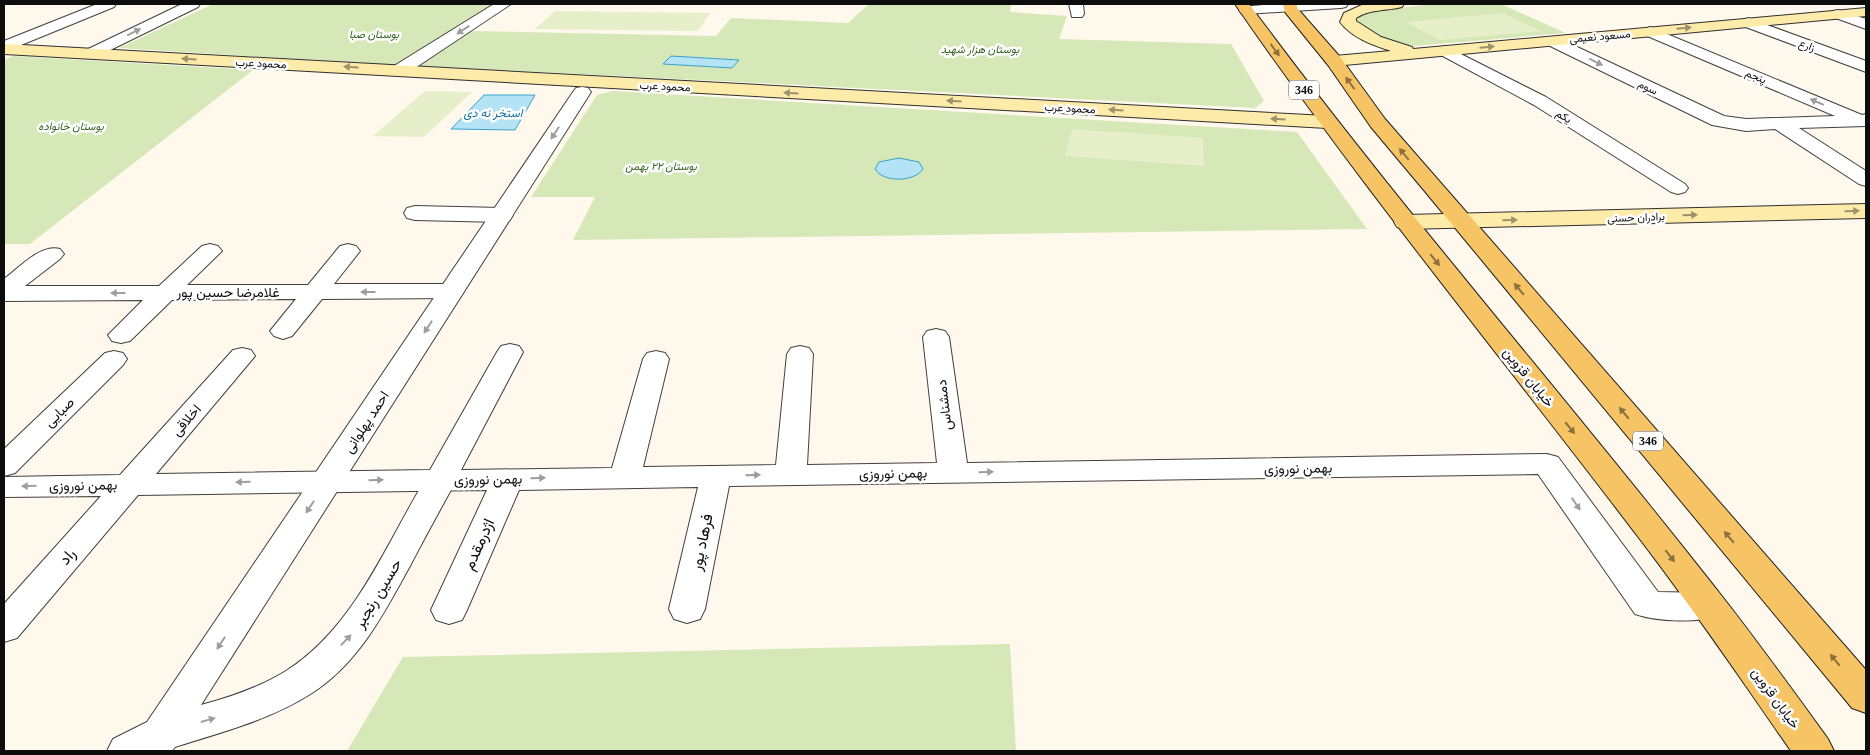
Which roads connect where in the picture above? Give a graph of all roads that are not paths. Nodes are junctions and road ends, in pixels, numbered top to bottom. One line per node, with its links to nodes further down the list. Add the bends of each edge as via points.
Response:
1 (109, 4): 14 (street)
2 (194, 4): 17 (street, one-way to 2)
3 (504, 4): 20 (street, one-way to 20)
4 (1341, 4): 6 (street)
5 (1397, 4): 16 (main road, via 1357,11 1348,22 1373,40)
6 (1290, 6): 7 (street); 18 (main road, 346)
7 (1244, 7): 24 (main road, خیابان قزوین / 346, one-way to 24)
8 (1866, 12): 9 (main road, مسعود نعیمی)
9 (1838, 14): 10 (main road, مسعود نعیمی); 11 (street)
10 (1748, 23): 12 (main road, مسعود نعیمی, one-way to 10); 19 (street, زارع)
11 (1866, 24)
12 (1650, 32): 13 (main road, مسعود نعیمی); 23 (street, پنجم, one-way to 12)
13 (1552, 41): 15 (main road, مسعود نعیمی, one-way to 13); 25 (street, سوم, one-way to 25, via 1719,121 1746,125)
14 (7, 50): 17 (main road, محمود عرب)
15 (1445, 51): 16 (main road, مسعود نعیمی); 27 (street, یکم, via 1540,101)
16 (1420, 53): 18 (main road, مسعود نعیمی)
17 (90, 54): 20 (main road, محمود عرب, one-way to 17)
18 (1334, 61): 32 (main road, 346, one-way to 18, via 1378,123)
19 (1866, 67)
20 (400, 70): 21 (main road, محمود عرب); 22 (main road, via 434,77 563,87)
21 (630, 84): 22 (main road); 24 (main road, محمود عرب, one-way to 21)
22 (582, 92): 30 (street, احمد پهلوانی, one-way to 30)
23 (1865, 121): 25 (street, سوم)
24 (1327, 122): 31 (main road, خیابان قزوین / 346)
25 (1779, 124): 26 (street)
26 (1866, 180)
27 (1678, 188)
28 (1866, 211): 32 (main road, برادران حسنی, one-way to 28)
29 (415, 213): 30 (street)
30 (502, 215): 36 (street, احمد پهلوانی)
31 (1405, 222): 32 (main road, برادران حسنی); 56 (main road, خیابان قزوین / 346, one-way to 56)
32 (1461, 222): 60 (main road, 346, one-way to 32)
33 (210, 251): 39 (street, صبایی)
34 (348, 251): 37 (street)
35 (52, 254): 38 (street)
36 (452, 291): 37 (street, غلامرضا حسین پور, one-way to 37); 53 (street, احمد پهلوانی, one-way to 53)
37 (314, 292): 39 (street, غلامرضا حسین پور); 40 (street)
38 (4, 293): 39 (street, غلامرضا حسین پور, one-way to 38)
39 (165, 293): 46 (street, صبایی)
40 (283, 331)
41 (936, 337): 47 (street, دمشناس)
42 (510, 352): 52 (street, حسین رنجبر)
43 (800, 354): 48 (street)
44 (242, 356): 54 (street, اخلاقی)
45 (656, 359): 50 (street)
46 (4, 466)
47 (953, 472): 48 (street, بهمن نوروزی); 56 (street, بهمن نوروزی, one-way to 56, via 1547,464 1648,605)
48 (791, 475): 49 (street, بهمن نوروزی, one-way to 48)
49 (716, 476): 50 (street, بهمن نوروزی); 57 (street, فرهاد پور)
50 (625, 477): 51 (street, بهمن نوروزی, one-way to 50)
51 (508, 478): 52 (street, بهمن نوروزی); 58 (street, اژدرمقدم)
52 (441, 479): 53 (street, بهمن نوروزی, one-way to 52); 61 (street, حسین رنجبر, one-way to 52, via 249,708 298,682 337,650 366,616)
53 (327, 481): 54 (street, بهمن نوروزی, one-way to 54); 61 (street, احمد پهلوانی, one-way to 61)
54 (131, 484): 55 (street, بهمن نوروزی, one-way to 55); 59 (street, راد)
55 (4, 486)
56 (1709, 606): 62 (main road, خیابان قزوین / 346)
57 (686, 609)
58 (449, 610)
59 (4, 628)
60 (1866, 697)
61 (146, 746)
62 (1814, 751)

